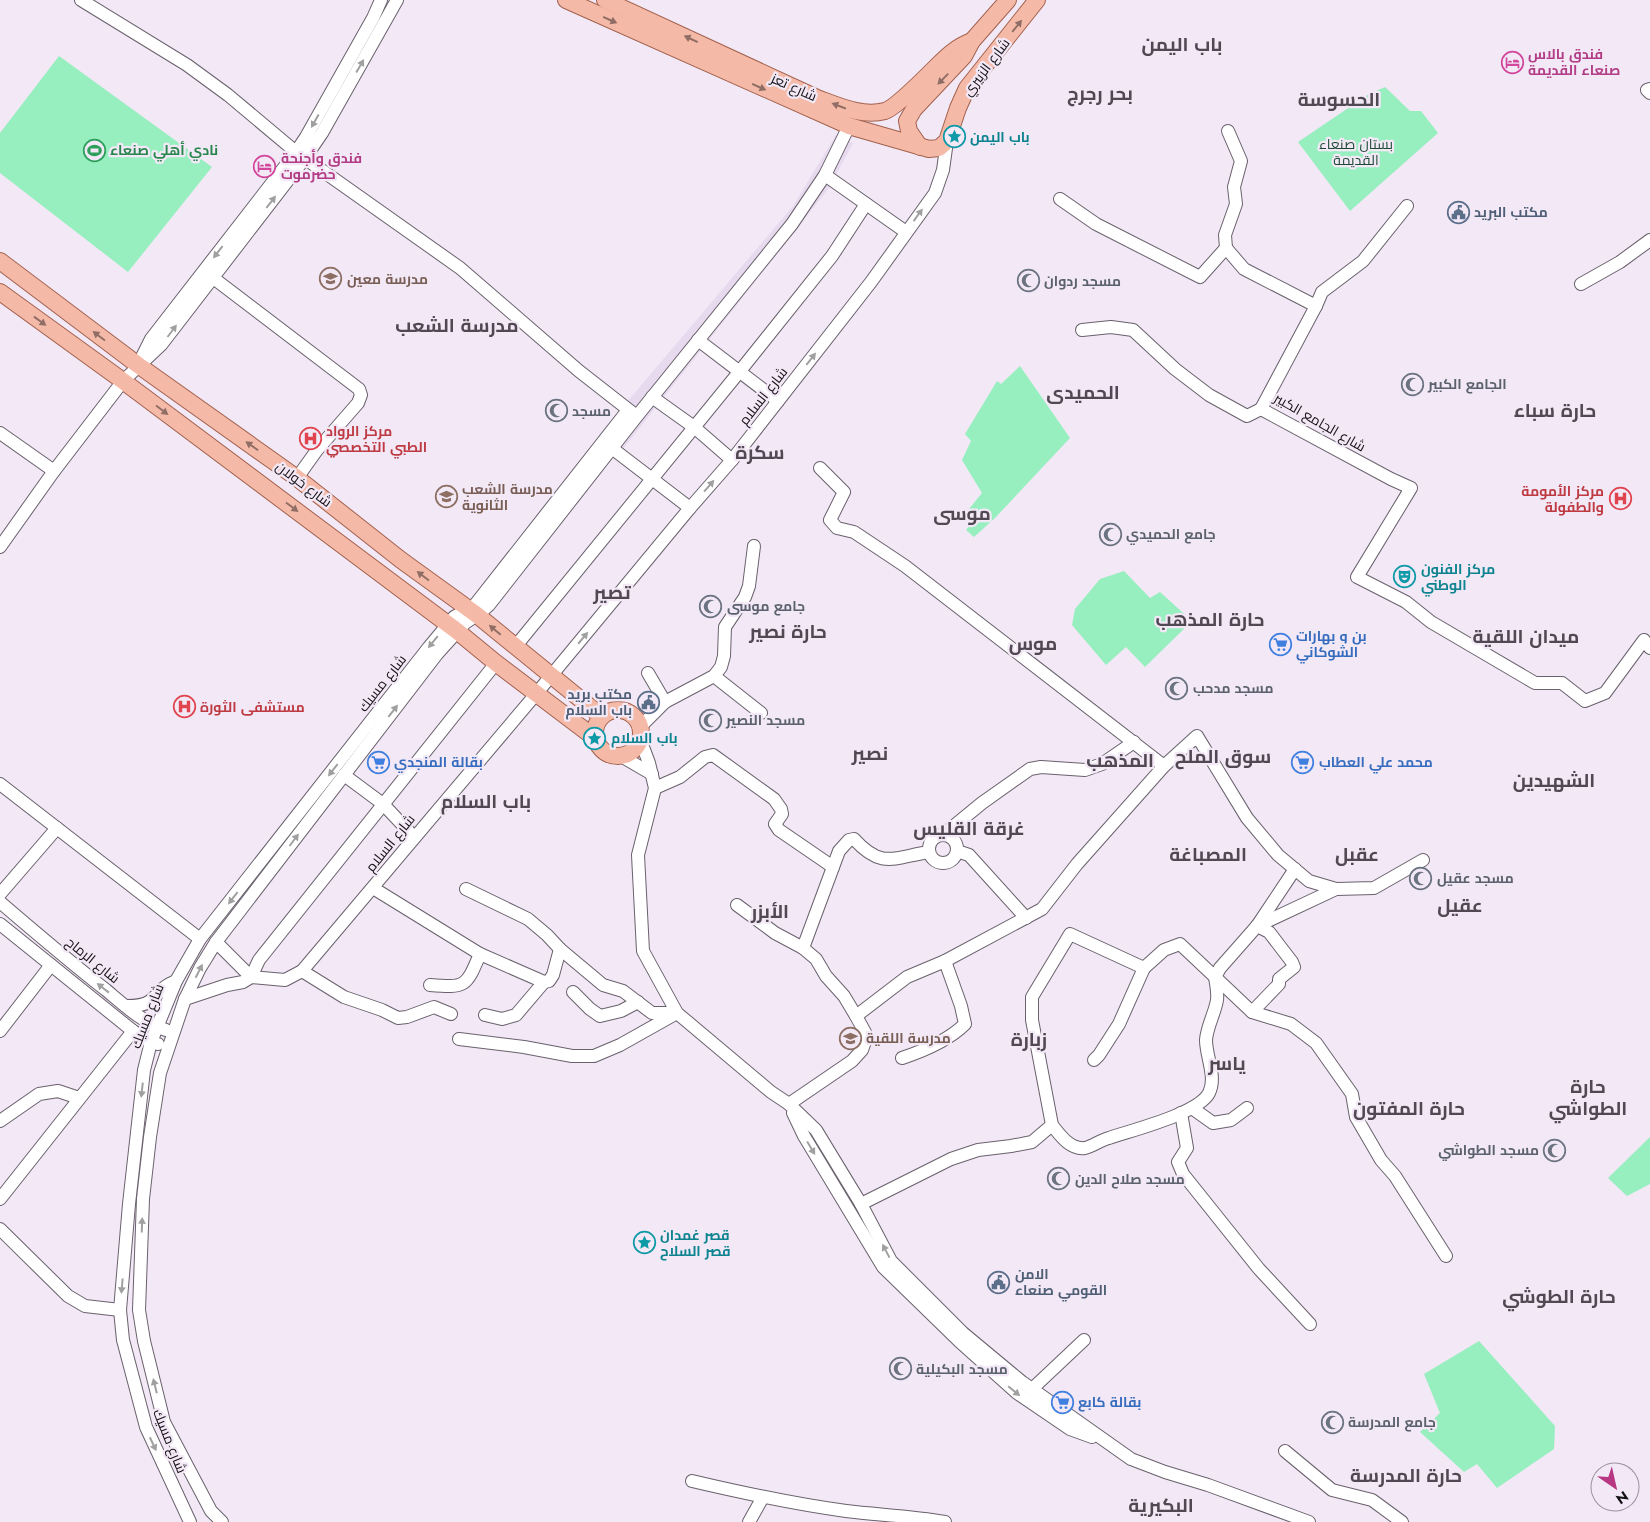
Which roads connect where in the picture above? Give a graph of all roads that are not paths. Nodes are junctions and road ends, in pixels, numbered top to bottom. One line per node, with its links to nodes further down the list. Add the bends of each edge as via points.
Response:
1 (81, 0): 16 (street, via 187,65)
2 (381, 0): 8 (street)
3 (397, 0): 8 (street)
4 (566, 0): 12 (main road, شارع تعز, one-way to 12)
5 (605, 0): 9 (main road, شارع تعز, one-way to 5, via 958,46 886,110 865,112 817,98)
6 (1008, 0): 9 (main road, شارع الزبيري)
7 (1037, 0): 14 (main road, شارع الزبيري, one-way to 7, via 967,88)
8 (379, 20): 16 (street, via 306,137)
9 (972, 41): 15 (main road, one-way to 15, via 964,56 914,109 907,122)
10 (1650, 88): 11 (street, via 1647,90)
11 (1650, 93)
12 (849, 126): 15 (main road, شارع تعز); 17 (street)
13 (1228, 131): 23 (street, via 1241,161 1234,187 1236,204 1225,234)
14 (947, 141): 15 (main road, via 939,148); 21 (street, شارع السلام, one-way to 14, via 935,192 944,170)
15 (920, 147)
16 (300, 155): 25 (street, one-way to 16); 31 (street, one-way to 31, via 151,338); 37 (street, via 460,268)
17 (825, 175): 19 (street); 30 (street, via 792,224)
18 (1060, 199): 23 (street, via 1096,224 1200,277)
19 (866, 204): 21 (street); 32 (street, via 832,256)
20 (1407, 206): 28 (street, شارع الجامع الكبير, via 1363,260 1322,292)
21 (906, 232): 35 (street, شارع السلام, one-way to 21)
22 (1650, 240): 26 (street)
23 (1226, 248): 28 (street, via 1244,270)
24 (0, 261): 31 (main road, شارع خولان, one-way to 24)
25 (212, 277): 31 (street, one-way to 25, via 162,345); 45 (street, via 358,389 361,395 358,403)
26 (1581, 284)
27 (0, 292): 33 (main road, شارع خولان, one-way to 33)
28 (1316, 306): 36 (street, شارع الجامع الكبير)
29 (1082, 330): 36 (street, via 1110,327 1133,330 1176,369 1246,416)
30 (698, 340): 32 (street); 34 (street)
31 (138, 365): 33 (street); 45 (main road, شارع خولان, one-way to 31)
32 (740, 371): 35 (street); 38 (street)
33 (123, 381): 43 (street); 51 (main road, شارع خولان, one-way to 51)
34 (652, 397): 37 (street); 38 (street)
35 (778, 401): 41 (street, شارع السلام)
36 (1262, 408): 54 (street, شارع الجامع الكبير, via 1411,488 1357,577 1406,602 1431,622 1535,683 1562,683 1585,701 1605,693)
37 (632, 413): 40 (street); 52 (street, via 474,606)
38 (694, 427): 41 (street); 44 (street)
39 (0, 433): 43 (street)
40 (613, 449): 44 (street); 52 (street, via 489,605)
41 (732, 460): 46 (street, شارع السلام, one-way to 41)
42 (820, 468): 68 (street, via 844,492 830,520 837,528 854,532 905,566)
43 (54, 472): 47 (street)
44 (652, 477): 46 (street); 55 (street)
45 (297, 478): 50 (main road, شارع خولان)
46 (690, 508): 58 (street, شارع السلام, one-way to 46)
47 (5, 532): 49 (street)
48 (754, 546): 59 (street, via 749,586 724,627 724,656)
49 (0, 547)
50 (401, 560): 51 (main road); 52 (main road, شارع خولان, one-way to 50)
51 (388, 579): 53 (main road, شارع خولان)
52 (473, 612): 53 (street, شارع مسيك); 55 (main road, شارع خولان, one-way to 52)
53 (453, 627): 56 (main road, شارع خولان); 72 (street, شارع مسيك, one-way to 53); 93 (street, شارع مسيك, one-way to 93)
54 (1648, 641)
55 (515, 647): 58 (main road, شارع خولان)
56 (496, 663): 60 (main road, شارع خولان); 75 (street)
57 (648, 673): 62 (street)
58 (552, 675): 60 (street, شارع السلام); 61 (main road, شارع خولان)
59 (714, 676): 62 (street); 63 (street)
60 (536, 694): 65 (main road, شارع خولان); 78 (street, شارع السلام)
61 (583, 701): 64 (main road, شارع خولان); 65 (main road, via 586,708 583,716 577,720)
62 (665, 702): 66 (street)
63 (761, 713)
64 (601, 716): 66 (main road, via 617,709 625,710 637,719); 67 (main road, via 595,726)
65 (569, 719): 67 (main road, شارع خولان)
66 (640, 733): 69 (main road, via 636,747); 71 (street)
67 (595, 738): 69 (main road, via 607,754)
68 (1134, 742): 70 (street); 77 (street, via 1102,764 1085,770 1030,769 982,802)
69 (620, 756): 71 (street)
70 (1164, 766): 83 (street, via 1197,736 1247,818 1278,855); 90 (street, via 1077,864 1042,909)
71 (652, 774): 74 (street)
72 (344, 775): 75 (street); 94 (street, شارع مسيك, one-way to 72)
73 (0, 784): 76 (street)
74 (654, 788): 82 (street, via 680,777 705,756 713,755 774,799 782,814 775,824 779,830); 112 (street, via 638,855 643,951)
75 (383, 804): 78 (street); 102 (street, via 259,960)
76 (57, 828): 87 (street); 93 (street)
77 (943, 835): 79 (street, via 952,838); 80 (street, via 931,842)
78 (414, 837): 84 (street, شارع السلام)
79 (956, 851): 80 (street, via 952,860 943,863 934,860); 90 (street, via 969,855)
80 (929, 852): 82 (street, via 899,859 881,859 864,850 854,839 839,851)
81 (1423, 860): 86 (street, via 1374,888)
82 (834, 867): 95 (street)
83 (1295, 869): 86 (street, via 1309,881); 92 (street)
84 (373, 888): 97 (street); 101 (street, شارع السلام)
85 (466, 889): 96 (street, via 528,919)
86 (1336, 889): 92 (street)
87 (0, 894)
88 (0, 902): 110 (street, شارع الرماح, one-way to 88)
89 (737, 905): 95 (street, via 775,933)
90 (1026, 918): 98 (street)
91 (0, 924): 99 (street)
92 (1257, 926): 103 (street); 111 (street, via 1268,932 1294,967)
93 (200, 940): 104 (street, شارع مسيك)
94 (216, 942): 102 (street); 108 (street, شارع مسيك, one-way to 94)
95 (803, 948): 115 (street, via 816,959)
96 (560, 949): 105 (street, via 553,975); 109 (street, via 603,985 623,991)
97 (480, 954): 105 (street); 106 (street, via 466,981 455,987)
98 (945, 961): 115 (street, via 907,977); 123 (street, via 965,1024 946,1038)
99 (51, 965): 117 (street); 118 (street)
100 (1144, 968): 103 (street, via 1164,950 1180,944); 124 (street, via 1119,1024); 130 (street, via 1070,934 1032,997 1032,1020)
101 (302, 971): 102 (street, شارع السلام, via 285,980); 113 (street, via 344,997 398,1018 434,1008)
102 (251, 977): 108 (street)
103 (1215, 977): 111 (street); 128 (street, via 1217,999 1206,1040 1212,1078 1208,1093)
104 (176, 981): 110 (street, via 166,985 150,1002); 116 (street, شارع مسيك)
105 (544, 982): 114 (street, via 516,1015 502,1019)
106 (430, 985)
107 (573, 992): 109 (street, via 600,1016 621,1011)
108 (185, 999): 119 (street, شارع مسيك)
109 (638, 1002): 112 (street, via 652,1013)
110 (126, 1006): 116 (street, شارع الرماح)
111 (1252, 1012): 134 (street, via 1291,1024 1316,1043 1352,1094 1356,1117 1381,1160 1395,1176)
112 (677, 1013): 120 (street, via 594,1056 572,1056); 126 (street)
113 (451, 1014)
114 (485, 1015)
115 (856, 1016): 126 (street, via 867,1036 862,1050 852,1061)
116 (158, 1027): 119 (street, شارع الرماح); 121 (street, شارع مسيك)
117 (132, 1030): 121 (street); 125 (street)
118 (0, 1031)
119 (173, 1032): 122 (street, شارع مسيك)
120 (459, 1039)
121 (151, 1042): 122 (street); 135 (street, شارع مسيك, one-way to 135, via 144,1070)
122 (168, 1047): 144 (street, شارع مسيك, one-way to 122, via 211,1511 164,1422 139,1310 144,1190 160,1074)
123 (902, 1058)
124 (1094, 1060)
125 (79, 1098): 129 (street, via 58,1091 39,1094); 131 (street)
126 (789, 1104): 132 (street, via 816,1130); 139 (street, one-way to 139, via 804,1136 883,1267 1016,1393 1070,1430)
127 (1248, 1108): 128 (street, via 1231,1120 1213,1123)
128 (1187, 1110): 130 (street, via 1084,1148 1065,1141); 136 (street, via 1186,1148 1178,1162 1183,1174 1259,1269)
129 (0, 1121)
130 (1052, 1125): 132 (street, via 1032,1142 978,1150 951,1159)
131 (0, 1199)
132 (861, 1204): 138 (street, one-way to 132, via 963,1333 891,1261)
133 (0, 1229): 135 (street, via 68,1296 85,1306)
134 (1446, 1256)
135 (120, 1310): 143 (street, شارع مسيك, one-way to 143, via 123,1340 146,1427)
136 (1310, 1324)
137 (1084, 1340): 138 (street)
138 (1032, 1389): 139 (street)
139 (1107, 1442): 147 (street, via 1131,1459)
140 (1285, 1451): 148 (street, via 1332,1490 1372,1500)
141 (692, 1481): 142 (street)
142 (763, 1498): 145 (street); 146 (street)
143 (190, 1522)
144 (222, 1522)
145 (749, 1522)
146 (945, 1522)
147 (1309, 1522)
148 (1402, 1522)

